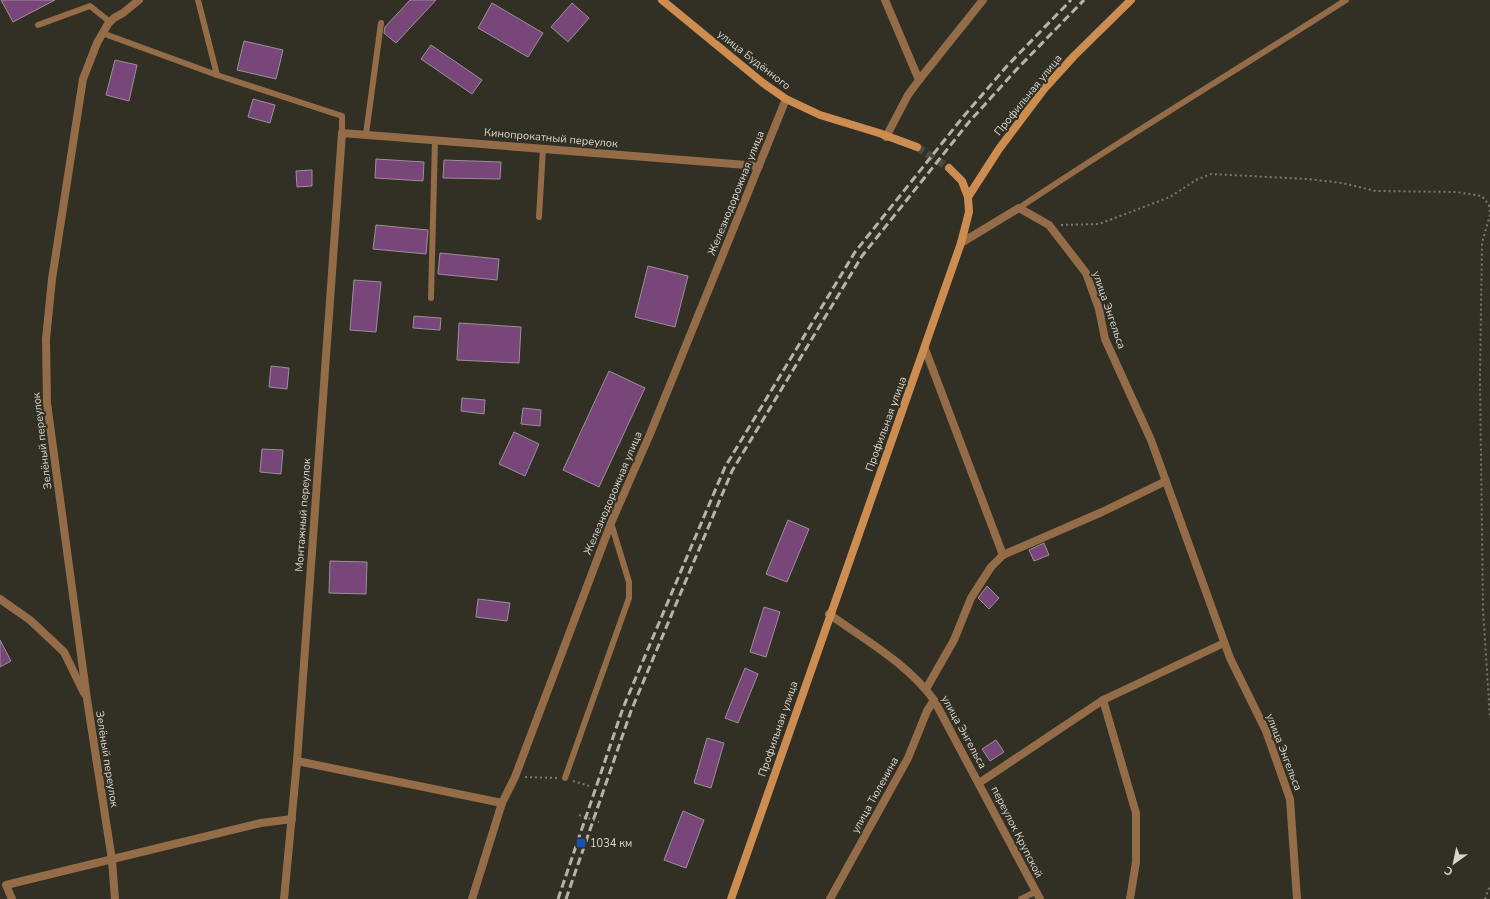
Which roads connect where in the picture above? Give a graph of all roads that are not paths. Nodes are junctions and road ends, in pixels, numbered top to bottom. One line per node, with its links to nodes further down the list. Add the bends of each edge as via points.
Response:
1 (139, 0): 8 (street, Зелёный переулок)
2 (198, 0): 12 (lane)
3 (885, 0): 13 (street)
4 (983, 0): 13 (street)
5 (1131, 0): 23 (main road, Профильная улица, via 1044,89 1007,136)
6 (1346, 0): 24 (lane, via 1096,156)
7 (665, 1): 14 (main road, улица Будённого, via 763,83)
8 (110, 22): 10 (lane, via 90,6); 11 (street, Зелёный переулок)
9 (381, 23): 16 (lane)
10 (38, 25)
11 (102, 33): 12 (lane); 36 (street, Зелёный переулок, via 83,79 52,279 46,339 47,403)
12 (217, 75): 15 (lane, via 342,116)
13 (918, 80): 17 (street)
14 (786, 99): 17 (main road, улица Будённого, via 820,115); 21 (street, Железнодорожная улица)
15 (342, 133): 16 (street, Кинопрокатный переулок); 39 (street, Монтажный переулок)
16 (366, 134): 18 (street, Кинопрокатный переулок)
17 (886, 137): 20 (main road, улица Будённого)
18 (435, 140): 19 (street, Кинопрокатный переулок); 27 (lane)
19 (543, 148): 21 (street, Кинопрокатный переулок); 25 (lane)
20 (917, 148)
21 (759, 166): 30 (street, Железнодорожная улица, via 653,427)
22 (949, 168): 23 (main road, via 962,181)
23 (968, 197): 26 (main road, Профильная улица, via 969,212)
24 (1019, 208): 26 (street); 29 (street, улица Энгельса, via 1049,225 1086,272 1099,309 1105,339 1151,440)
25 (539, 217)
26 (961, 243): 28 (main road, Профильная улица)
27 (431, 298)
28 (925, 349): 31 (street); 33 (main road, Профильная улица)
29 (1166, 481): 31 (street); 34 (street, улица Энгельса)
30 (611, 523): 40 (lane, via 629,582 629,598); 42 (street, Железнодорожная улица, via 515,777)
31 (1003, 555): 35 (street, via 991,567 971,598 954,640)
32 (0, 599): 36 (street, via 30,620 64,652)
33 (829, 614): 35 (street, улица Энгельса, via 904,668); 50 (main road, Профильная улица)
34 (1224, 643): 38 (street, улица Энгельса); 54 (street, улица Энгельса, via 1266,731 1290,799)
35 (926, 688): 37 (street, улица Энгельса)
36 (87, 699): 44 (street, Зелёный переулок)
37 (934, 700): 41 (street, улица Энгельса); 51 (street, улица Тюленина, via 908,758)
38 (1104, 700): 41 (street, улица Энгельса); 53 (street, via 1136,814 1136,862)
39 (297, 761): 42 (street); 43 (street, Монтажный переулок)
40 (566, 778)
41 (979, 783): 45 (street, переулок Крупской)
42 (502, 803): 49 (street, Железнодорожная улица)
43 (292, 819): 44 (street, via 261,823); 48 (street, Монтажный переулок)
44 (112, 860): 46 (street, via 6,885); 47 (street, Зелёный переулок)
45 (1038, 896): 52 (lane, переулок Крупской)
46 (12, 899)
47 (115, 899)
48 (284, 899)
49 (472, 899)
50 (731, 899)
51 (830, 899)
52 (1021, 899)
53 (1130, 899)
54 (1297, 899)

